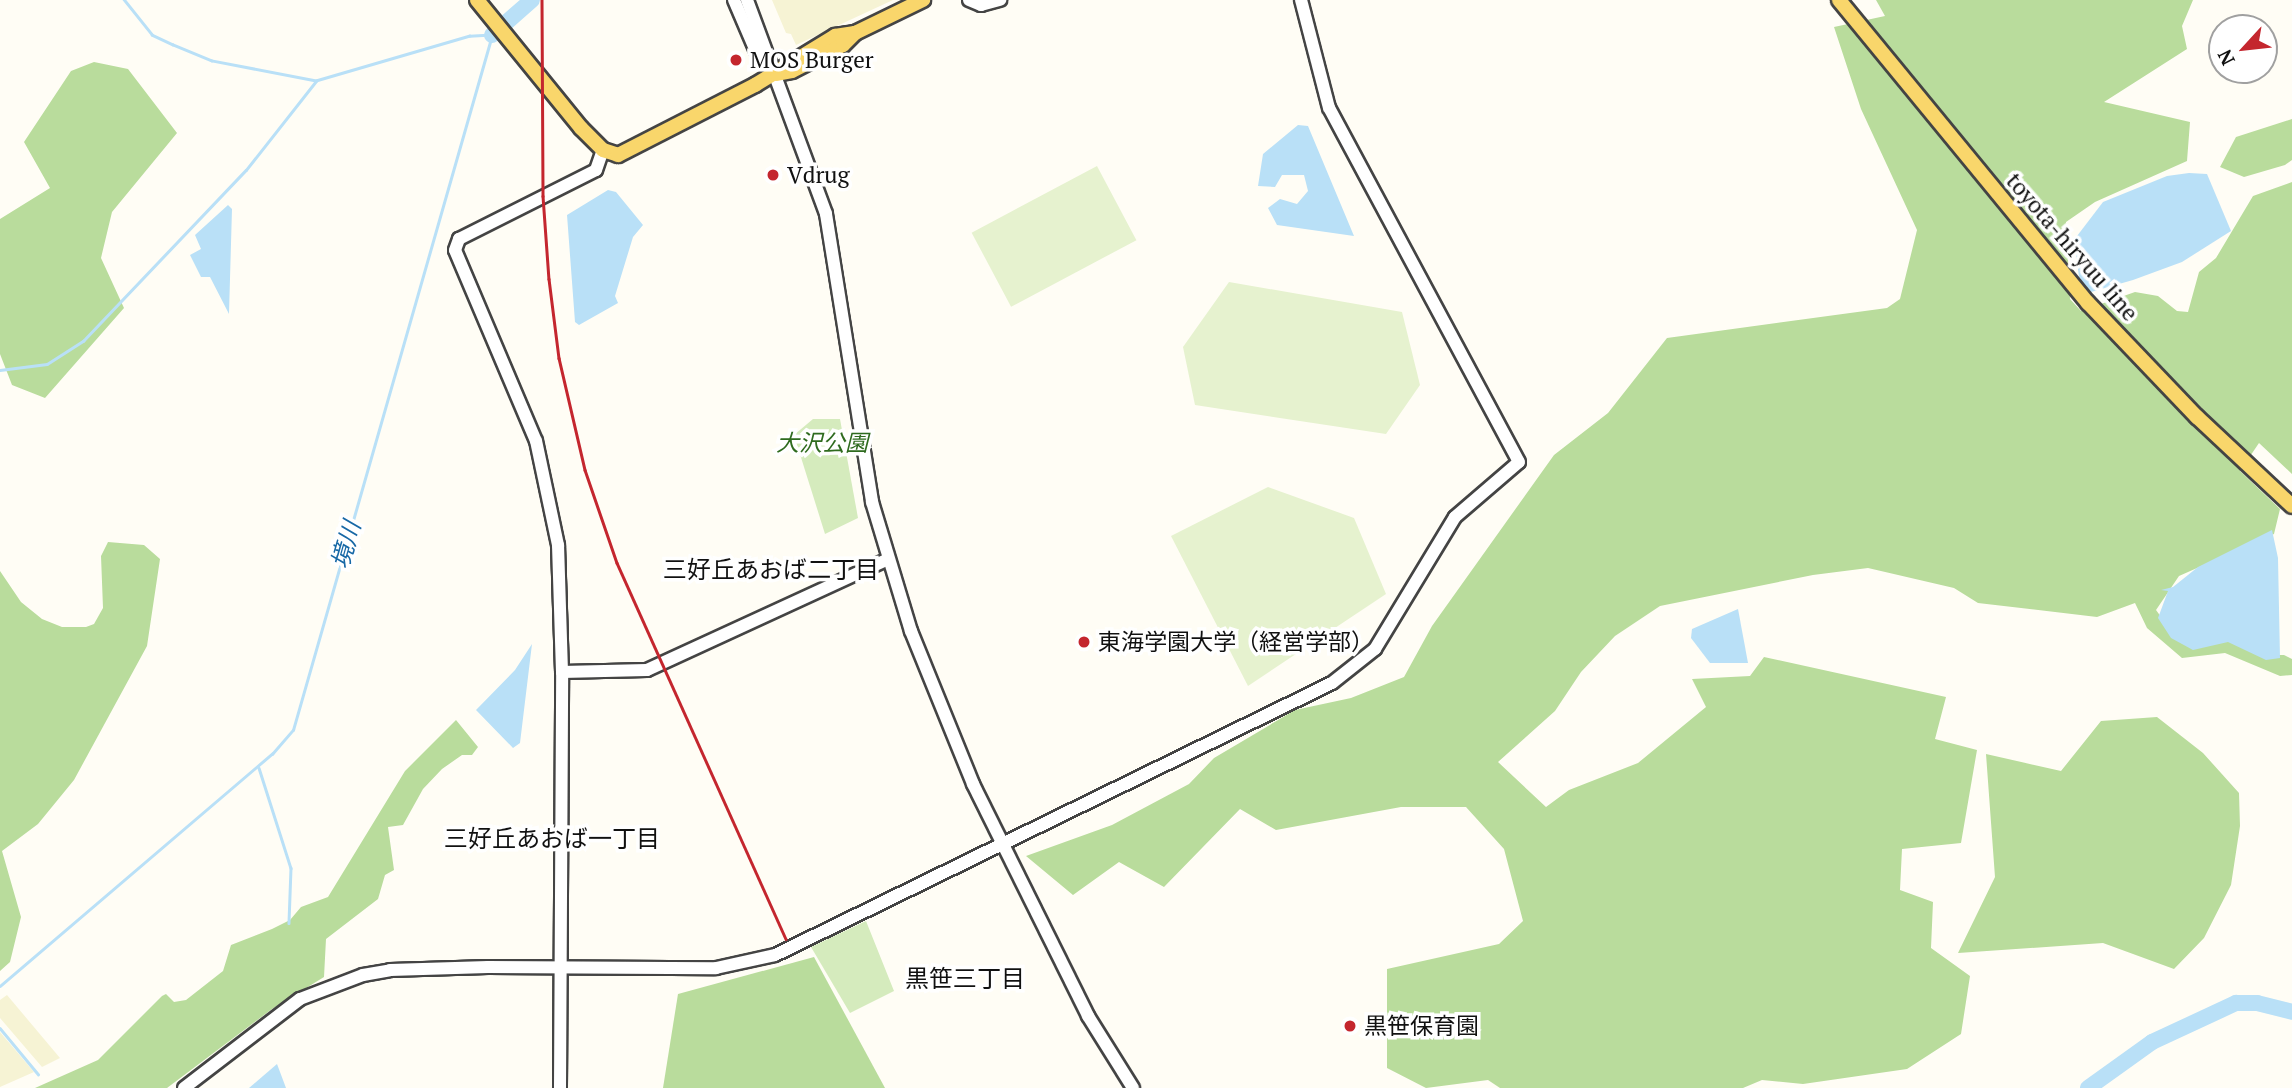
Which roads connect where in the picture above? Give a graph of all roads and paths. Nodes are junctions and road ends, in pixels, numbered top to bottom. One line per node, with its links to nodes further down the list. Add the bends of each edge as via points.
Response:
1 (477, 0): 10 (main road)
2 (734, 0): 9 (street, via 755,50)
3 (747, 0): 9 (street, via 769,50)
4 (923, 0): 9 (main road, via 855,33 843,45 800,67)
5 (969, 0): 6 (street, via 981,5)
6 (1000, 0)
7 (1301, 0): 14 (street, via 1329,108 1519,462 1455,517 1399,614 1358,665 1332,683)
8 (1839, 0): 11 (main road, toyota-hiryuu line, via 2088,303 2197,417)
9 (774, 74): 10 (main road, via 627,153 610,155); 12 (street, via 827,214 841,286 854,406)
10 (603, 150): 13 (street, via 596,170 459,239 455,250 536,441 558,545)
11 (2292, 506)
12 (886, 560): 13 (street, via 647,670); 14 (street, via 944,716 973,784)
13 (562, 672): 15 (street)
14 (1005, 842): 15 (street, via 775,955 716,968); 18 (street, via 1087,1016)
15 (562, 968): 16 (street, via 390,970 337,982 281,1012); 17 (street)
16 (184, 1088)
17 (560, 1088)
18 (1133, 1088)

